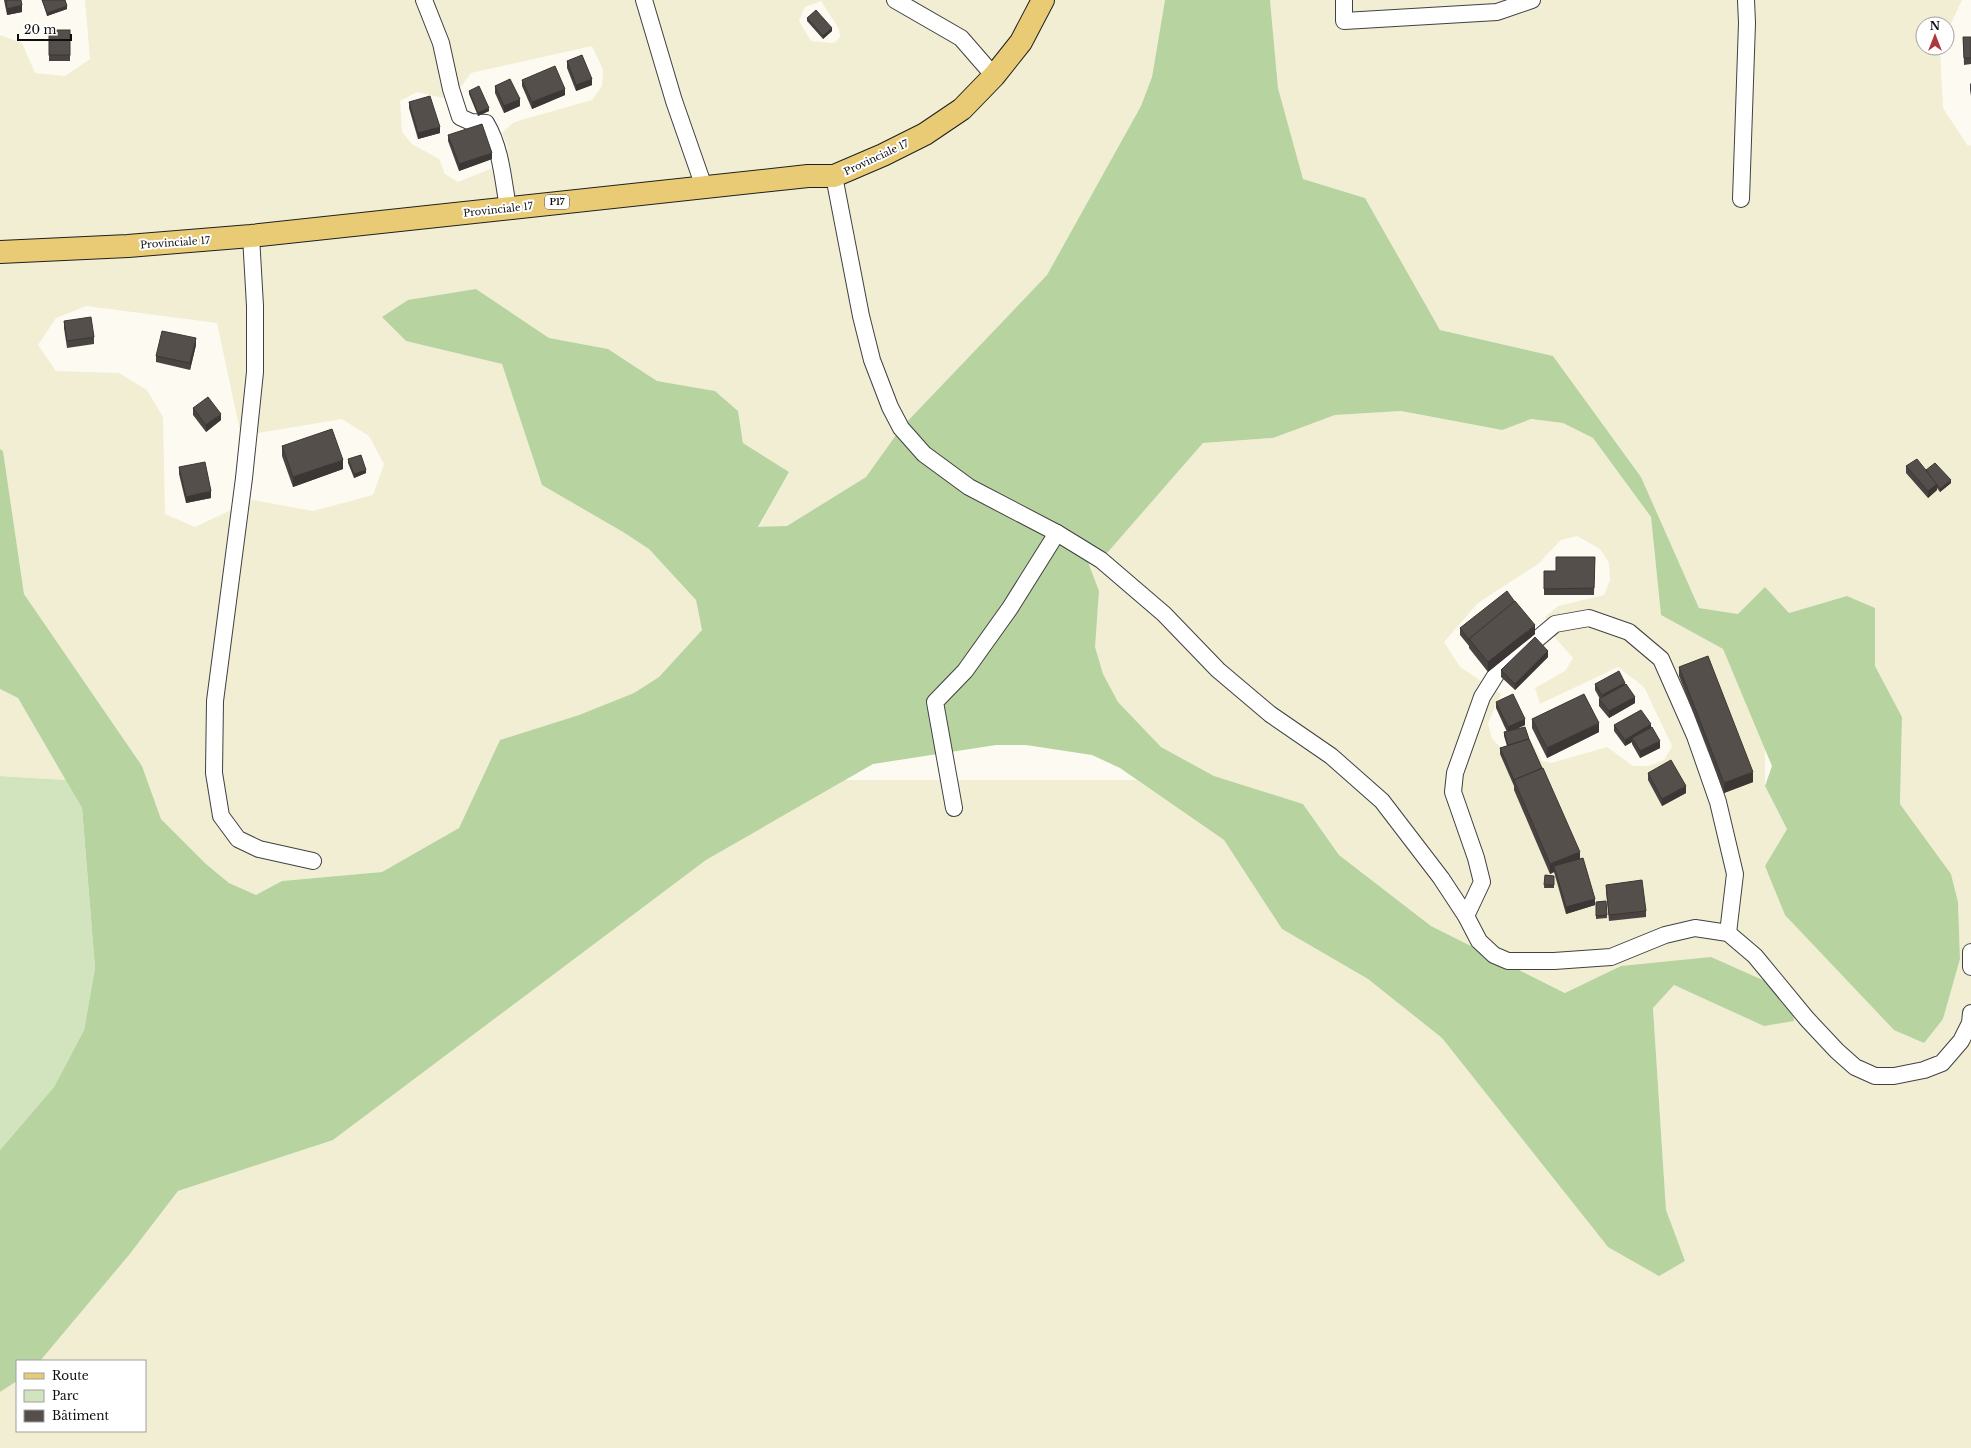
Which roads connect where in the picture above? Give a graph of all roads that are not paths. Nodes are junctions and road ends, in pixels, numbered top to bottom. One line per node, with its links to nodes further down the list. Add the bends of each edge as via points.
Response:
1 (424, 0): 12 (street, via 441,44 460,117 471,122 486,123 492,133)
2 (644, 0): 10 (street, via 674,101)
3 (895, 0): 8 (street, via 961,38)
4 (1043, 0): 8 (main road, Provinciale 17 / P17, via 1021,42)
5 (1344, 0): 6 (street, via 1344,21 1497,12)
6 (1532, 0)
7 (1746, 0): 11 (street)
8 (994, 76): 9 (main road, Provinciale 17 / P17, via 962,109 925,134)
9 (834, 176): 10 (main road, Provinciale 17 / P17, via 808,176); 15 (street, via 872,360 901,428 924,454 969,487)
10 (704, 187): 12 (main road, Provinciale 17 / P17)
11 (1741, 199)
12 (508, 208): 13 (main road, Provinciale 17 / P17)
13 (251, 236): 14 (main road, Provinciale 17 / P17, via 128,246); 17 (street, via 255,372 215,701 214,773 221,816 238,839 259,849)
14 (0, 252)
15 (1057, 533): 16 (street, via 965,671 935,702); 18 (street, via 1101,560 1164,614 1218,670 1270,714 1331,756 1382,801)
16 (954, 808)
17 (313, 861)
18 (1466, 916): 19 (street, via 1479,941 1494,955 1508,961 1611,957 1664,935 1695,928); 19 (street, via 1482,882 1453,792 1455,773 1482,697 1497,674 1555,624 1589,618 1629,632 1661,659 1695,736 1718,802 1735,874)
19 (1728, 933): 22 (street, via 1755,956 1837,1051 1855,1067 1875,1076 1901,1075 1942,1063 1961,1040 1970,1023)
20 (1971, 952): 21 (street)
21 (1971, 967)
22 (1971, 1013)

